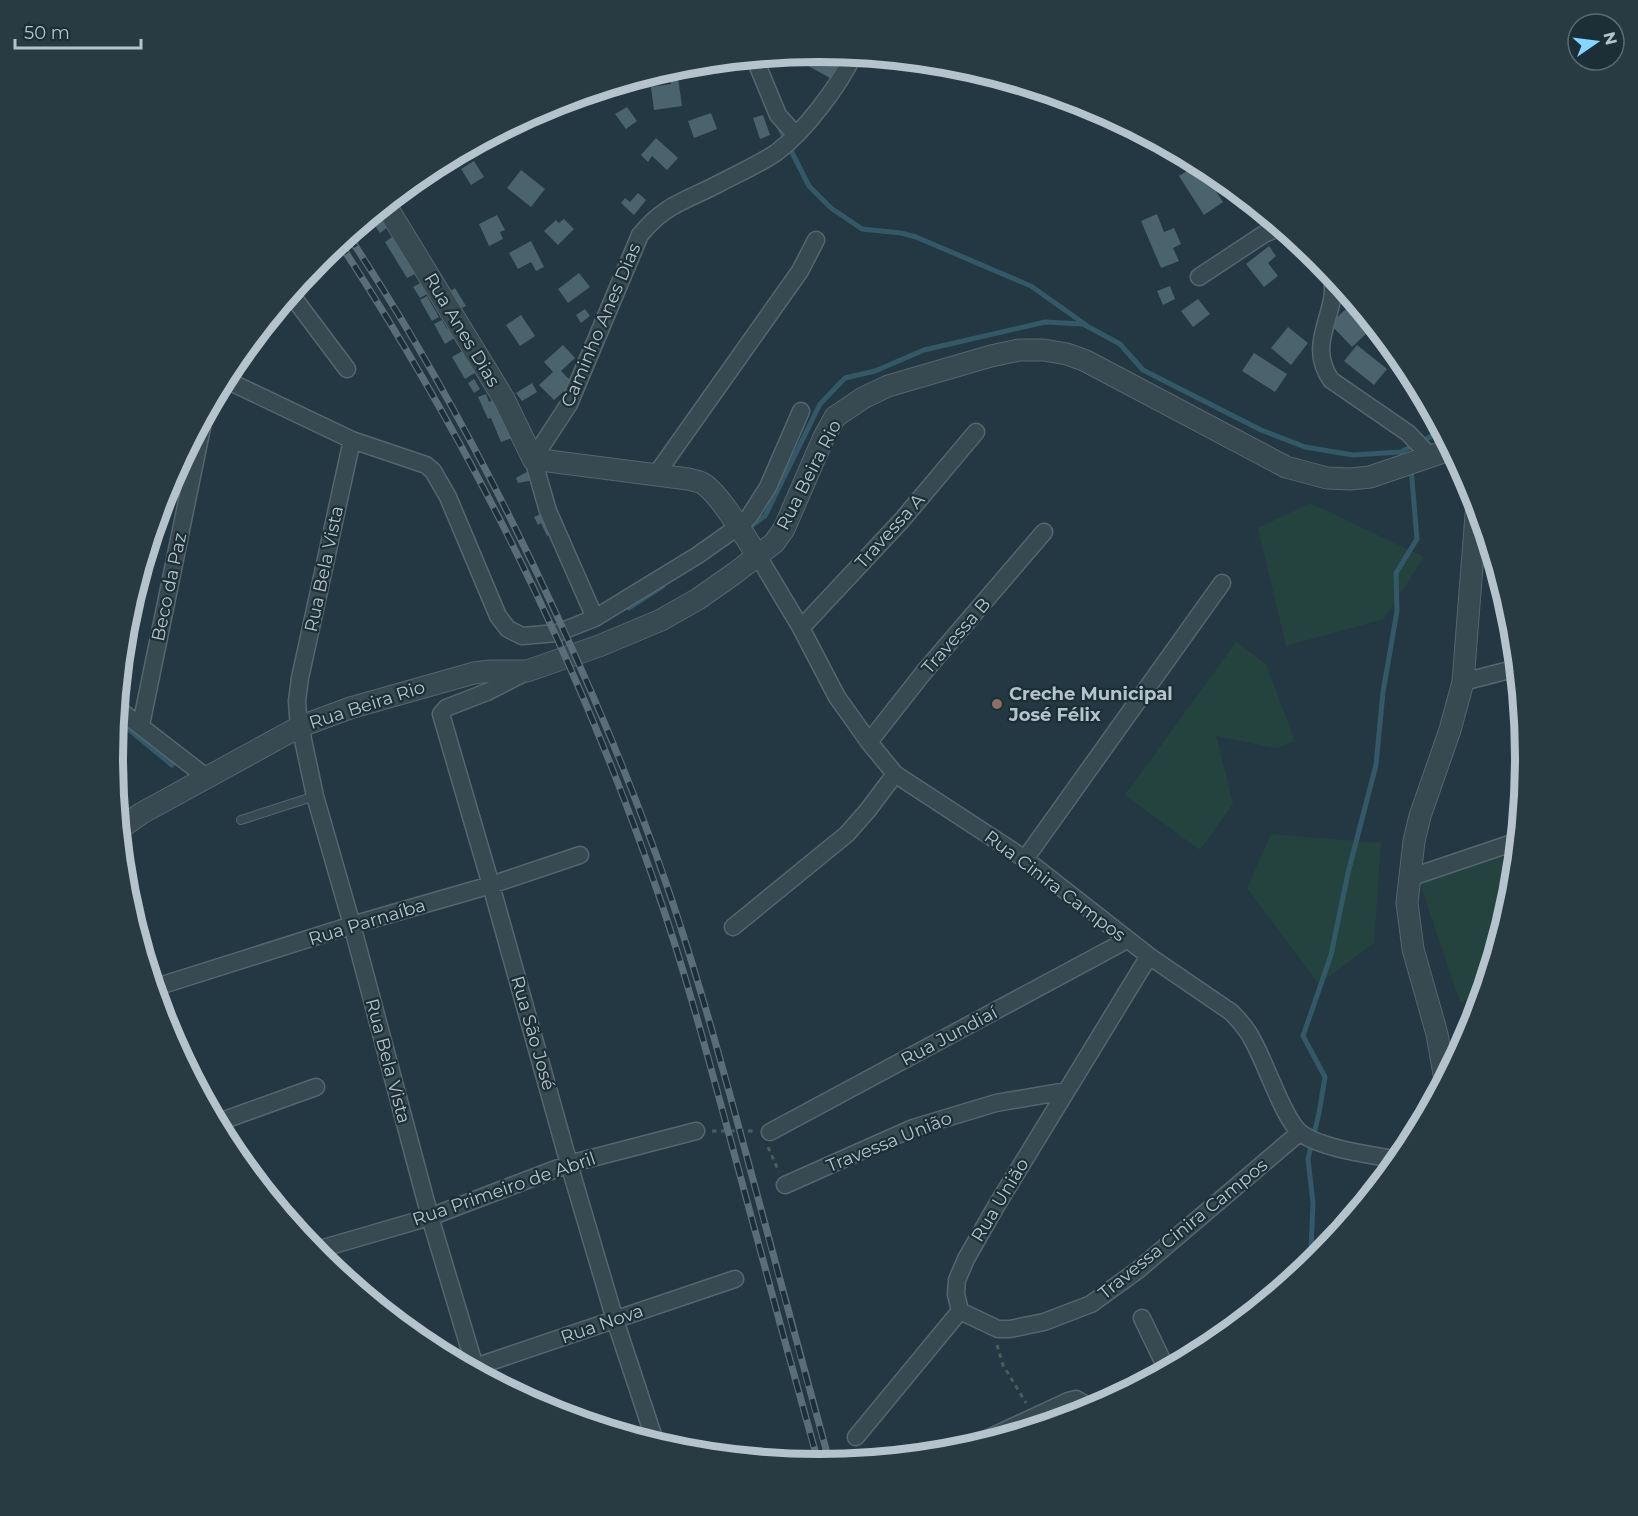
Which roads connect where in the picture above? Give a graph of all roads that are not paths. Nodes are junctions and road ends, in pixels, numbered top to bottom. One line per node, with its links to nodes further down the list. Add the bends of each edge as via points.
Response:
1 (849, 63): 3 (street, via 831,93)
2 (757, 64): 3 (street, via 778,115)
3 (794, 137): 18 (street, Caminho Anes Dias, via 776,152 669,207 640,235 569,404)
4 (389, 210): 18 (street, Rua Anes Dias, via 504,399)
5 (1273, 230): 7 (street)
6 (816, 240): 19 (street, via 800,271)
7 (1199, 277)
8 (1333, 289): 17 (street, via 1320,344 1324,370 1331,380 1408,433)
9 (295, 299): 10 (street)
10 (347, 369)
11 (233, 383): 15 (street)
12 (801, 411): 21 (street, via 768,487)
13 (976, 432): 26 (street, Travessa A, via 902,520)
14 (199, 440): 31 (street, Beco da Paz)
15 (352, 440): 25 (street, via 418,461 433,471 448,497 498,616 508,629 522,636 543,636); 32 (street, Rua Bela Vista, via 300,678)
16 (1444, 451): 17 (street, Rua Beira Rio)
17 (1420, 457): 23 (street, Rua Beira Rio, via 1370,477 1327,478 1286,467 1086,361 1044,350 1019,350 888,387 845,409 835,417 784,529 774,543)
18 (533, 459): 19 (street); 25 (street, via 548,511)
19 (655, 476): 21 (street, via 703,484)
20 (1475, 525): 29 (street)
21 (740, 528): 23 (street); 25 (street)
22 (1044, 532): 33 (street, Travessa B)
23 (756, 553): 26 (street, Rua Cinira Campos); 28 (street, Rua Beira Rio, via 698,599 661,620)
24 (1222, 583): 41 (street)
25 (595, 618)
26 (801, 628): 33 (street, Rua Cinira Campos, via 837,697)
27 (1510, 670): 29 (street)
28 (527, 671): 32 (street, Rua Beira Rio, via 474,673 350,708); 43 (street, Rua São José, via 446,708 441,714)
29 (1463, 682): 42 (street, via 1420,816)
30 (124, 713): 31 (street)
31 (141, 725): 35 (street)
32 (300, 730): 35 (street, Rua Beira Rio); 36 (street, Rua Bela Vista)
33 (869, 742): 34 (street, Rua Cinira Campos)
34 (895, 774): 41 (street, Rua Cinira Campos); 45 (street, via 847,834)
35 (206, 777): 38 (street, Rua Beira Rio)
36 (315, 796): 37 (lane); 44 (street, Rua Bela Vista)
37 (241, 820)
38 (126, 824)
39 (1510, 845): 42 (street)
40 (580, 855): 43 (street, Rua Parnaíba)
41 (1025, 859): 46 (street, Rua Cinira Campos)
42 (1409, 878): 49 (street, via 1407,903 1413,949 1437,1034)
43 (492, 885): 44 (street, Rua Parnaíba); 57 (street, Rua São José)
44 (352, 925): 48 (street, Rua Parnaíba); 59 (street, Rua Bela Vista)
45 (733, 927)
46 (1127, 940): 47 (street, Rua Cinira Campos); 54 (street, Rua Jundiaí)
47 (1149, 956): 51 (street, Rua União); 55 (street, Rua Cinira Campos, via 1218,1001 1242,1023)
48 (160, 986)
49 (1442, 1069)
50 (316, 1087): 52 (street)
51 (1066, 1091): 58 (street, Travessa União, via 996,1103 913,1128); 62 (street, Rua União, via 966,1259 957,1280)
52 (225, 1120)
53 (696, 1131): 57 (street, Rua Primeiro de Abril)
54 (765, 1132)
55 (1302, 1135): 56 (street, via 1328,1145); 62 (street, Travessa Cinira Campos, via 1091,1305 1010,1329 998,1329)
56 (1389, 1158)
57 (569, 1164): 59 (street, Rua Primeiro de Abril); 64 (street, Rua São José)
58 (785, 1185)
59 (430, 1217): 60 (street, Rua Primeiro de Abril); 65 (street, Rua Bela Vista)
60 (325, 1248)
61 (735, 1279): 64 (street, Rua Nova)
62 (960, 1311): 71 (street)
63 (1142, 1318): 66 (street)
64 (615, 1320): 67 (street, Rua Nova); 70 (street, Rua São José)
65 (470, 1360)
66 (1164, 1363)
67 (479, 1366)
68 (1082, 1403): 69 (street, via 1068,1401)
69 (1012, 1427)
70 (653, 1434)
71 (856, 1437)

